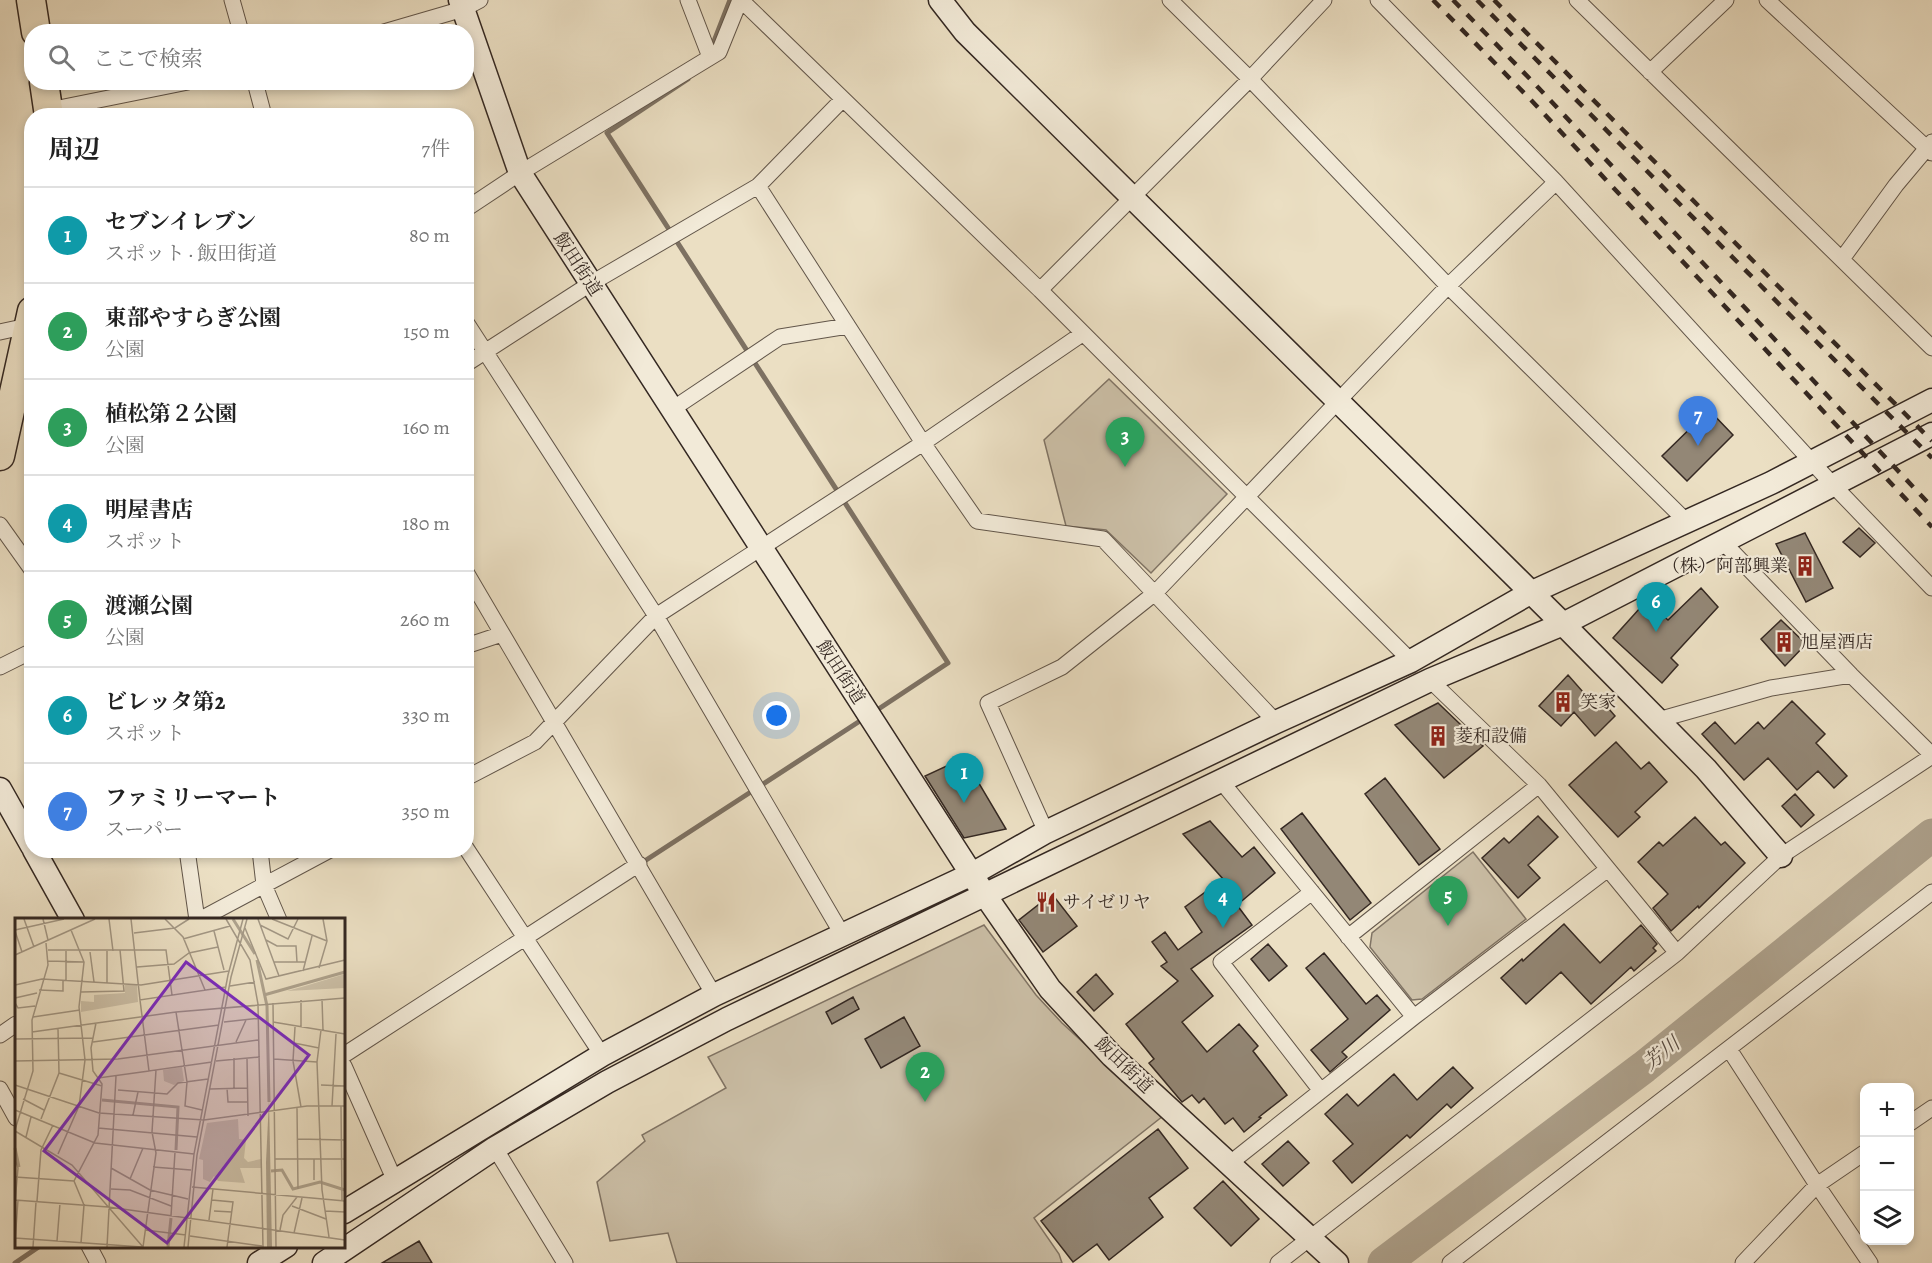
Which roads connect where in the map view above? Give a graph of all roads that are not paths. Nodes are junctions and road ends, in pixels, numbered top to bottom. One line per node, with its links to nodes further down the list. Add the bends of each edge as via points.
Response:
1 (31, 0): 13 (highway)
2 (232, 0): 14 (street)
3 (688, 0): 18 (street)
4 (741, 0): 18 (street, via 719,52); 23 (street)
5 (940, 0): 30 (street, via 965,32)
6 (1170, 0): 20 (street)
7 (1324, 0): 20 (street)
8 (1378, 0): 28 (street)
9 (1577, 0): 19 (street)
10 (1726, 0): 19 (street)
11 (1767, 0): 26 (street)
12 (467, 3): 15 (street); 16 (street, 飯田街道)
13 (35, 24)
14 (239, 24)
15 (407, 24)
16 (474, 24)
17 (474, 25): 27 (street, 飯田街道)
18 (710, 57): 27 (street)
19 (1650, 72): 32 (street)
20 (1250, 79): 30 (street); 34 (street)
21 (135, 90): 24 (street)
22 (257, 90): 25 (street)
23 (843, 99): 29 (street); 35 (street)
24 (48, 103)
25 (262, 108)
26 (1930, 147): 32 (street, via 1896,185)
27 (520, 173): 31 (street); 33 (street, 飯田街道)
28 (1556, 182): 34 (street); 51 (street)
29 (758, 186): 33 (street); 37 (street)
30 (1131, 198): 35 (street); 46 (street)
31 (474, 204)
32 (1842, 260): 42 (street)
33 (590, 284): 43 (street); 47 (street, 飯田街道)
34 (1448, 286): 46 (street); 54 (street)
35 (1040, 290): 40 (street)
36 (24, 322): 38 (street)
37 (848, 326): 47 (street, via 780,337); 49 (street)
38 (0, 332)
39 (474, 334): 43 (street)
40 (1082, 334): 49 (street); 53 (street)
41 (24, 347): 50 (highway)
42 (1932, 348)
43 (486, 351): 44 (street); 63 (street)
44 (474, 359)
45 (1932, 400): 51 (street)
46 (1337, 401): 53 (street); 62 (street)
47 (671, 410): 57 (street, 飯田街道)
48 (1932, 434): 52 (street)
49 (923, 443): 57 (street); 61 (street, via 977,521 1102,539)
50 (0, 456)
51 (1812, 462): 52 (street); 54 (street)
52 (1834, 486): 56 (street); 60 (street)
53 (1247, 498): 61 (street); 68 (street)
54 (1687, 522): 62 (street)
55 (0, 525): 58 (street)
56 (1723, 542): 64 (street); 70 (street)
57 (761, 549): 63 (street); 90 (street, 飯田街道)
58 (24, 559)
59 (474, 586): 65 (street)
60 (1932, 588)
61 (1155, 593): 73 (street); 81 (street, via 1062,667 988,703)
62 (1530, 593): 64 (street); 68 (street)
63 (656, 616): 74 (street); 99 (street)
64 (1563, 624): 71 (street); 72 (street)
65 (502, 634): 66 (street); 74 (street)
66 (474, 643)
67 (24, 655): 69 (street)
68 (1411, 661): 73 (street)
69 (0, 667)
70 (1851, 675): 72 (street, via 1771,688); 75 (street)
71 (1430, 680): 77 (street); 78 (street)
72 (1658, 720): 82 (street)
73 (1276, 722): 81 (street)
74 (554, 723): 76 (street, via 536,742); 88 (street)
75 (1932, 755): 82 (street)
76 (474, 774)
77 (1221, 781): 92 (street); 94 (street)
78 (1539, 785): 89 (street); 101 (street)
79 (0, 789): 80 (street)
80 (24, 832)
81 (1046, 832): 90 (street)
82 (1781, 856): 102 (street)
83 (38, 858): 95 (street)
84 (188, 858): 96 (street)
85 (261, 858): 91 (street)
86 (315, 858): 91 (street)
87 (473, 858): 100 (street)
88 (639, 864): 100 (street); 103 (street)
89 (1608, 869): 102 (street); 104 (street)
90 (972, 873): 94 (street, 飯田街道); 99 (street)
91 (264, 885): 97 (street); 98 (street)
92 (1312, 892): 101 (street); 112 (street, via 1221,962)
93 (1932, 892): 107 (street)
94 (985, 895): 116 (street, via 727,1019 606,1082); 118 (street, 飯田街道, via 1050,989 1112,1056)
95 (72, 918)
96 (198, 918)
97 (202, 918)
98 (278, 918)
99 (842, 934): 103 (street)
100 (525, 936): 108 (street); 109 (street)
101 (1348, 937): 104 (street)
102 (1677, 953): 122 (street)
103 (714, 995): 109 (street)
104 (1414, 1017): 112 (street)
105 (15, 1025): 106 (street)
106 (0, 1035)
107 (1729, 1049): 120 (street); 131 (street)
108 (345, 1054)
109 (602, 1056): 119 (street)
110 (345, 1068): 119 (street)
111 (0, 1089): 114 (street)
112 (1321, 1091): 118 (street)
113 (1932, 1108): 115 (street)
114 (15, 1116)
115 (1914, 1120)
116 (495, 1148): 127 (street); 128 (street)
117 (1860, 1157): 120 (street)
118 (1229, 1164): 122 (street, 飯田街道)
119 (395, 1181): 121 (street)
120 (1817, 1185): 132 (street); 133 (street)
121 (345, 1211)
122 (1311, 1239): 129 (street); 130 (street, 飯田街道)
123 (90, 1248): 126 (street)
124 (282, 1248): 125 (street)
125 (262, 1258)
126 (98, 1263)
127 (324, 1263)
128 (565, 1263)
129 (1278, 1263)
130 (1337, 1263)
131 (1450, 1263)
132 (1743, 1263)
133 (1870, 1263)

